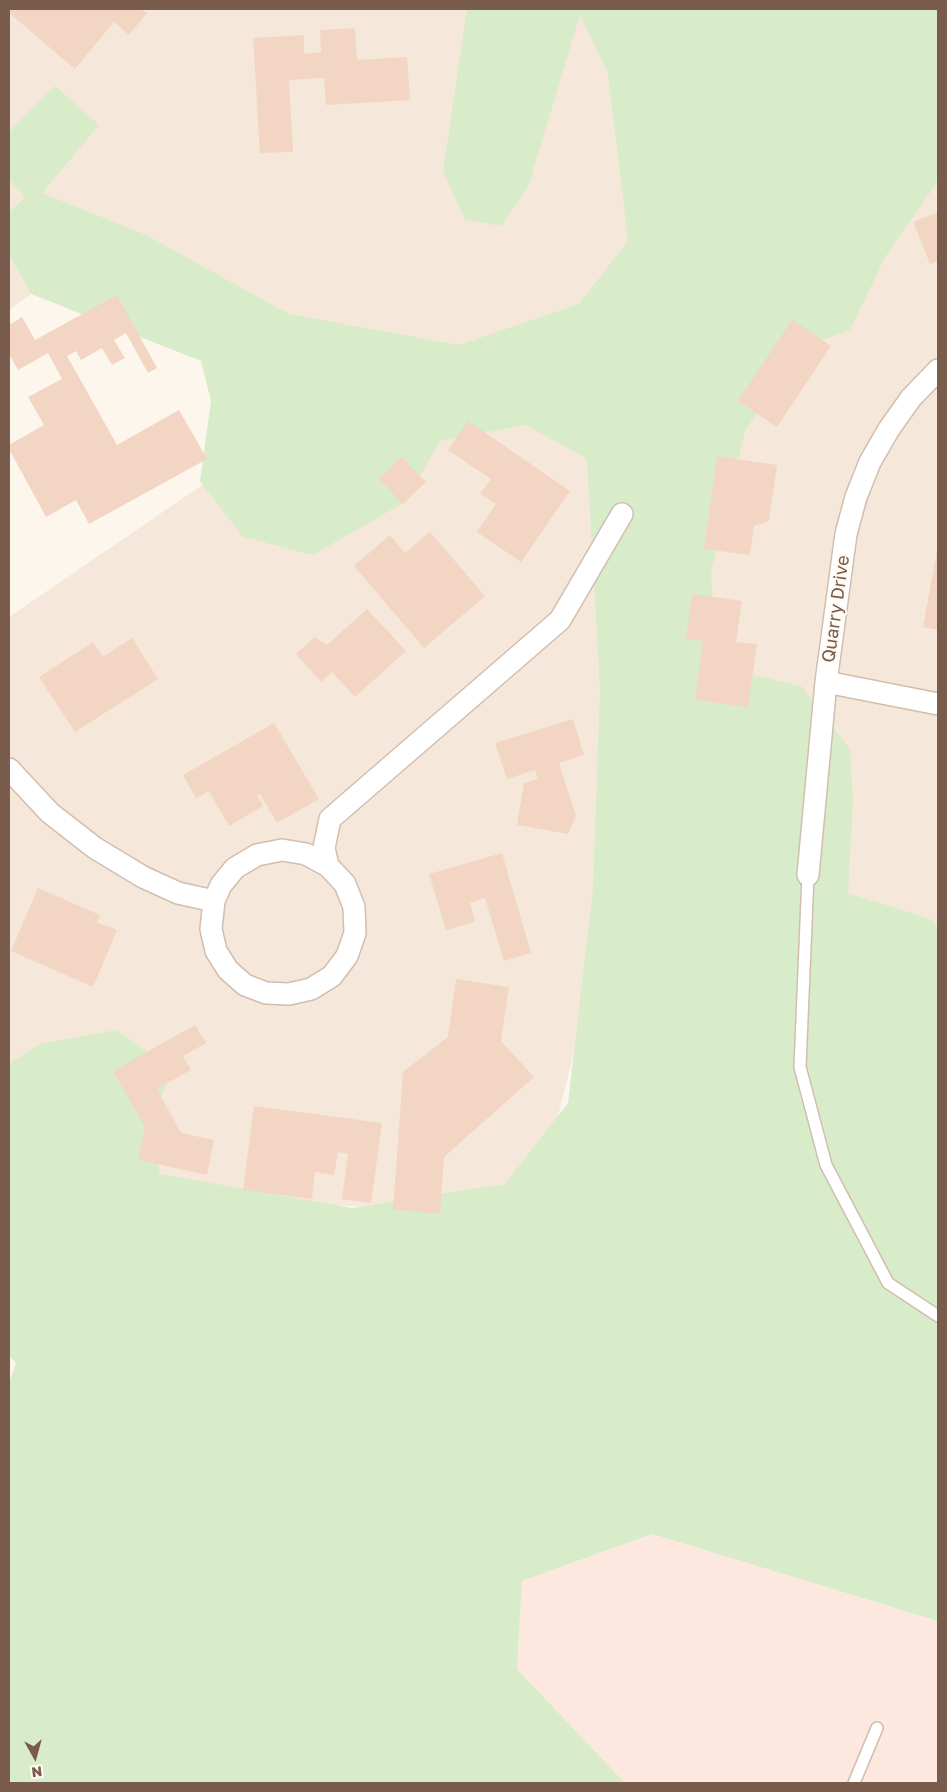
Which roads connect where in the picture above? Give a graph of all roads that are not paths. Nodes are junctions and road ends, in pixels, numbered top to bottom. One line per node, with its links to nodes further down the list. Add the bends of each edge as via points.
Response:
1 (938, 370): 3 (street, Quarry Drive, via 888,429 856,497 846,534)
2 (622, 514): 6 (street, via 560,620 330,819 324,848)
3 (826, 682): 4 (street); 7 (street, Quarry Drive)
4 (938, 704)
5 (12, 780): 8 (street, via 95,848 144,877 178,892)
6 (328, 866): 8 (street, via 306,854 282,850 257,855 236,868 221,885); 8 (street, via 345,884 354,907 355,933 347,956 332,976 311,990 289,994 266,993 245,985 228,970 216,951 211,929)
7 (808, 875): 9 (lane, via 800,1067 826,1165 888,1283)
8 (214, 901)
9 (938, 1316)
10 (877, 1728): 11 (lane)
11 (854, 1783)

